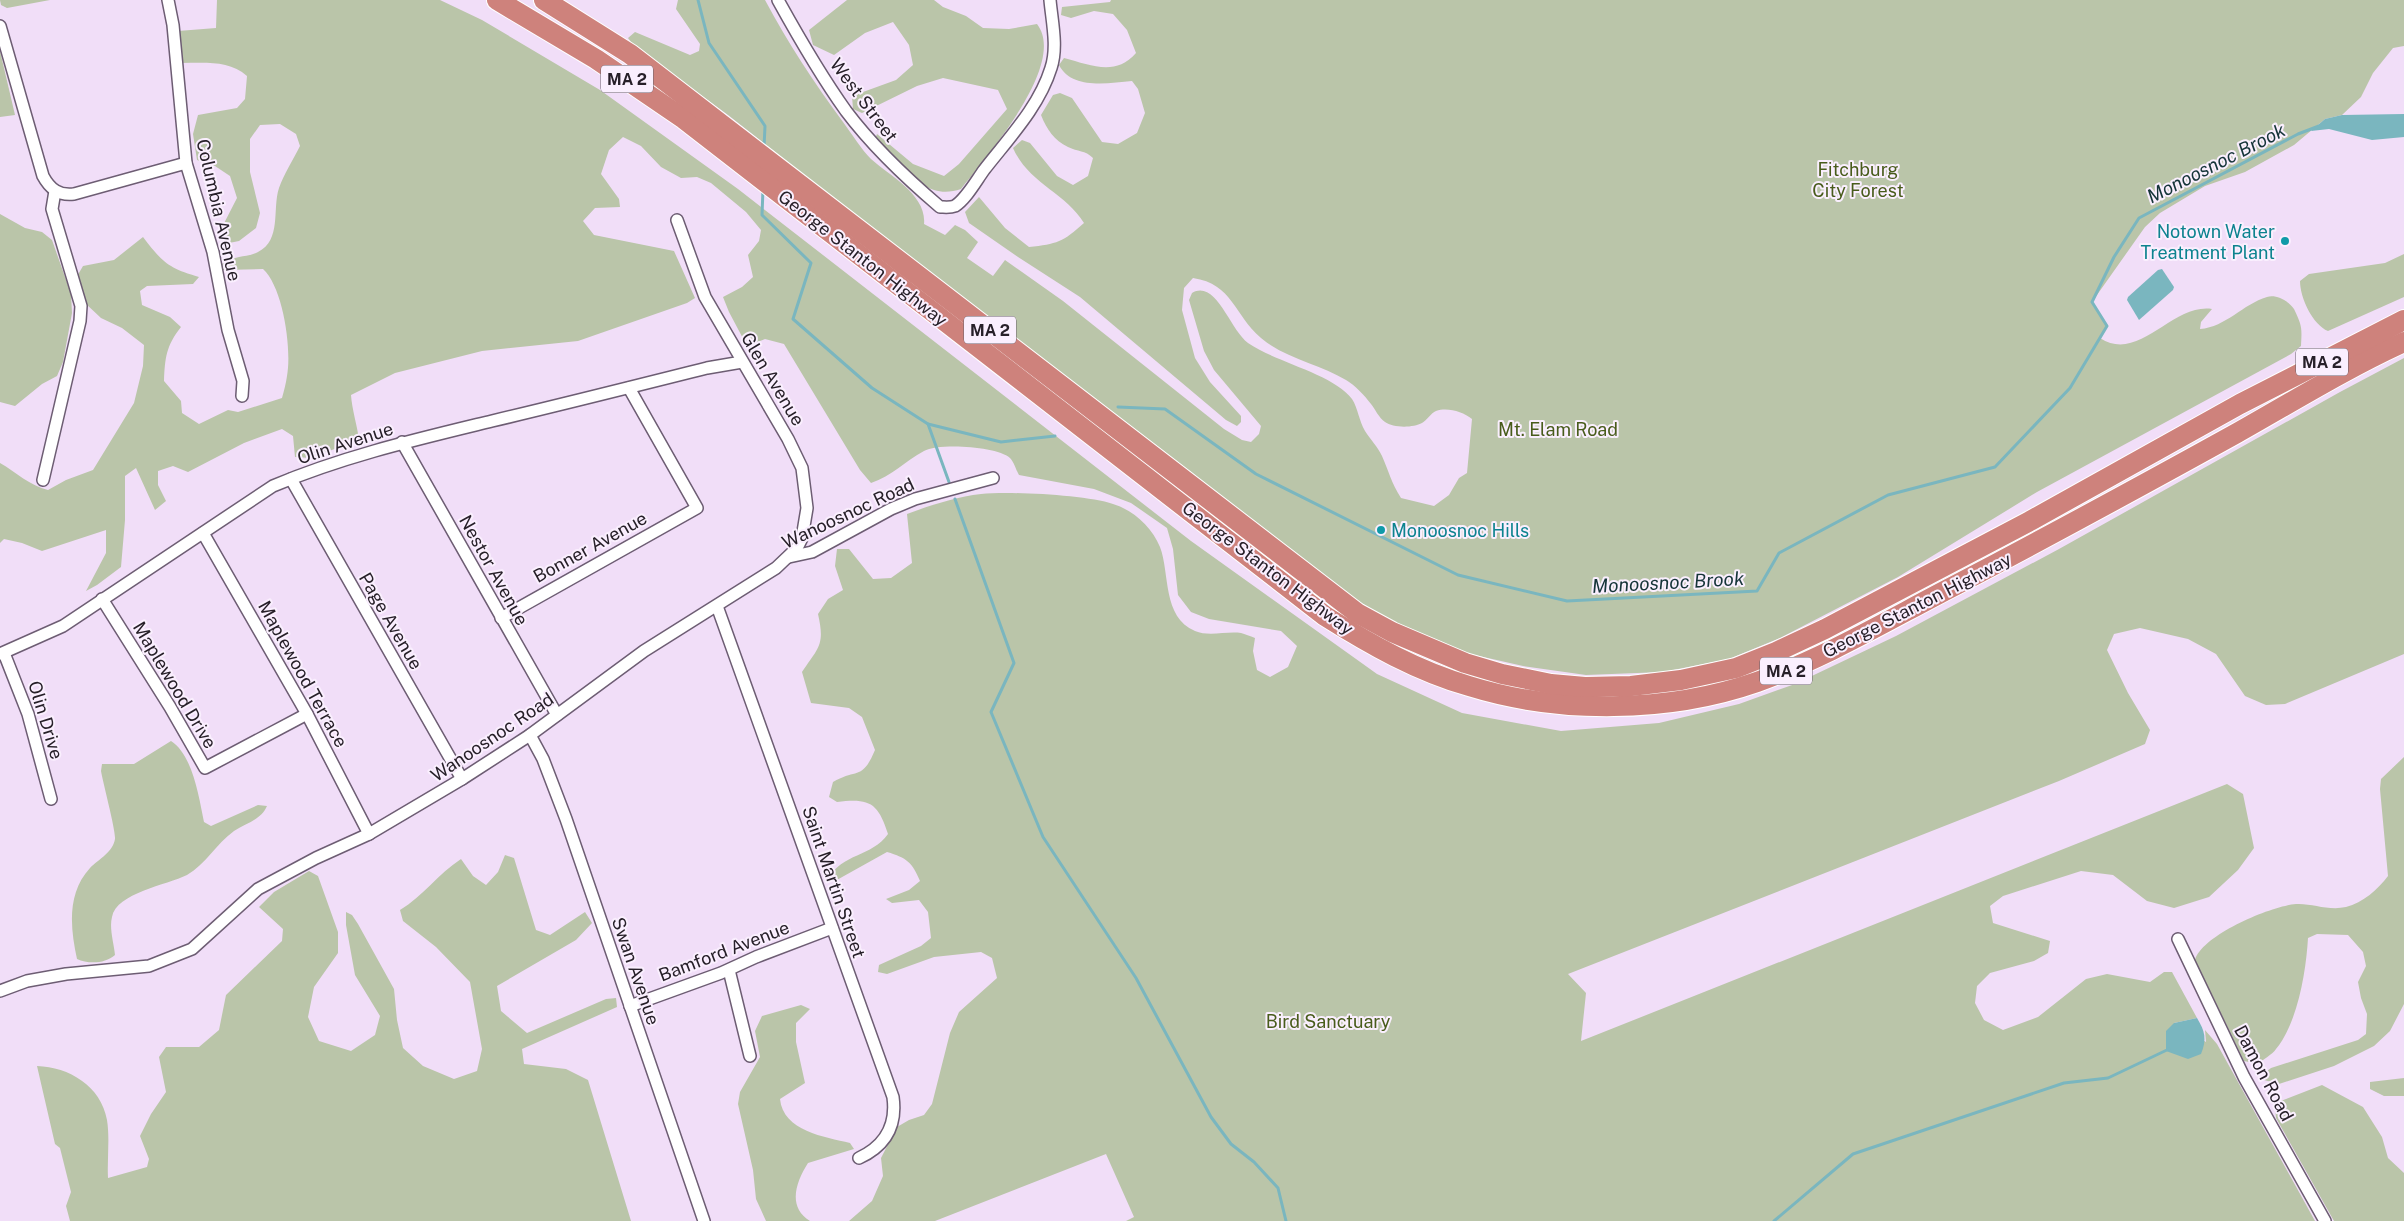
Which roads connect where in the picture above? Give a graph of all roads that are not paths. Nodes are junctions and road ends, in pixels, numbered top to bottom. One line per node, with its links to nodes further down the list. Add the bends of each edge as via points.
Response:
1 (168, 0): 7 (street, Columbia Avenue)
2 (497, 0): 11 (highway, George Stanton Highway / MA 2, via 641,88 1326,616 1395,657 1498,694 1560,703 1622,706 1683,701 1746,686 1788,670 2074,523)
3 (544, 0): 10 (highway, George Stanton Highway / MA 2, via 630,54 1357,613 1465,663 1551,684 1613,687 1669,682 1725,671 1771,654 2013,530 2240,404)
4 (778, 0): 5 (street, West Street, via 816,67 847,112 903,175 940,207 955,206 969,190 1010,138 1043,87 1052,67 1054,45)
5 (1050, 0)
6 (0, 26): 8 (street, via 43,176)
7 (186, 163): 8 (street, via 74,194); 14 (street, Columbia Avenue, via 213,252 228,330 243,381)
8 (55, 190): 18 (street, via 52,209 81,306)
9 (677, 220): 12 (street, Glen Avenue, via 705,297)
10 (2404, 320)
11 (2404, 342)
12 (742, 362): 13 (street, Olin Avenue); 20 (street, Glen Avenue, via 788,439 804,474 806,521 800,543)
13 (628, 388): 15 (street, Olin Avenue); 23 (street, Bonner Avenue, via 697,508)
14 (242, 396)
15 (402, 442): 17 (street, Olin Avenue); 23 (street, Nestor Avenue)
16 (993, 478): 20 (street, Wanoosnoc Road, via 916,499 812,552)
17 (290, 479): 19 (street, Olin Avenue, via 273,486); 28 (street, Page Avenue)
18 (44, 480)
19 (203, 533): 21 (street, Olin Avenue); 25 (street, Maplewood Terrace)
20 (788, 557): 22 (street, Wanoosnoc Road)
21 (102, 600): 24 (street, Olin Avenue, via 63,626); 25 (street, Maplewood Drive, via 205,768)
22 (718, 606): 26 (street, Wanoosnoc Road, via 644,651); 31 (street, Saint Martin Street)
23 (501, 618): 26 (street, Nestor Avenue)
24 (2, 654): 29 (street, Olin Drive, via 28,714)
25 (307, 714): 30 (street, Maplewood Terrace)
26 (557, 715): 27 (street, Wanoosnoc Road)
27 (530, 735): 28 (street, Wanoosnoc Road); 35 (street, Swan Avenue, via 543,758 566,819)
28 (462, 779): 30 (street, Wanoosnoc Road)
29 (51, 799)
30 (369, 834): 34 (street, Wanoosnoc Road, via 258,889 192,949 170,959 149,966 45,978)
31 (832, 928): 33 (street, Bamford Avenue); 37 (street, Saint Martin Street, via 893,1097 895,1111 888,1136)
32 (2178, 939): 39 (street, Damon Road, via 2244,1077)
33 (729, 970): 35 (street, Bamford Avenue); 36 (street)
34 (0, 991)
35 (630, 1006): 38 (street, Swan Avenue)
36 (750, 1056)
37 (859, 1158)
38 (704, 1221)
39 (2325, 1221)

